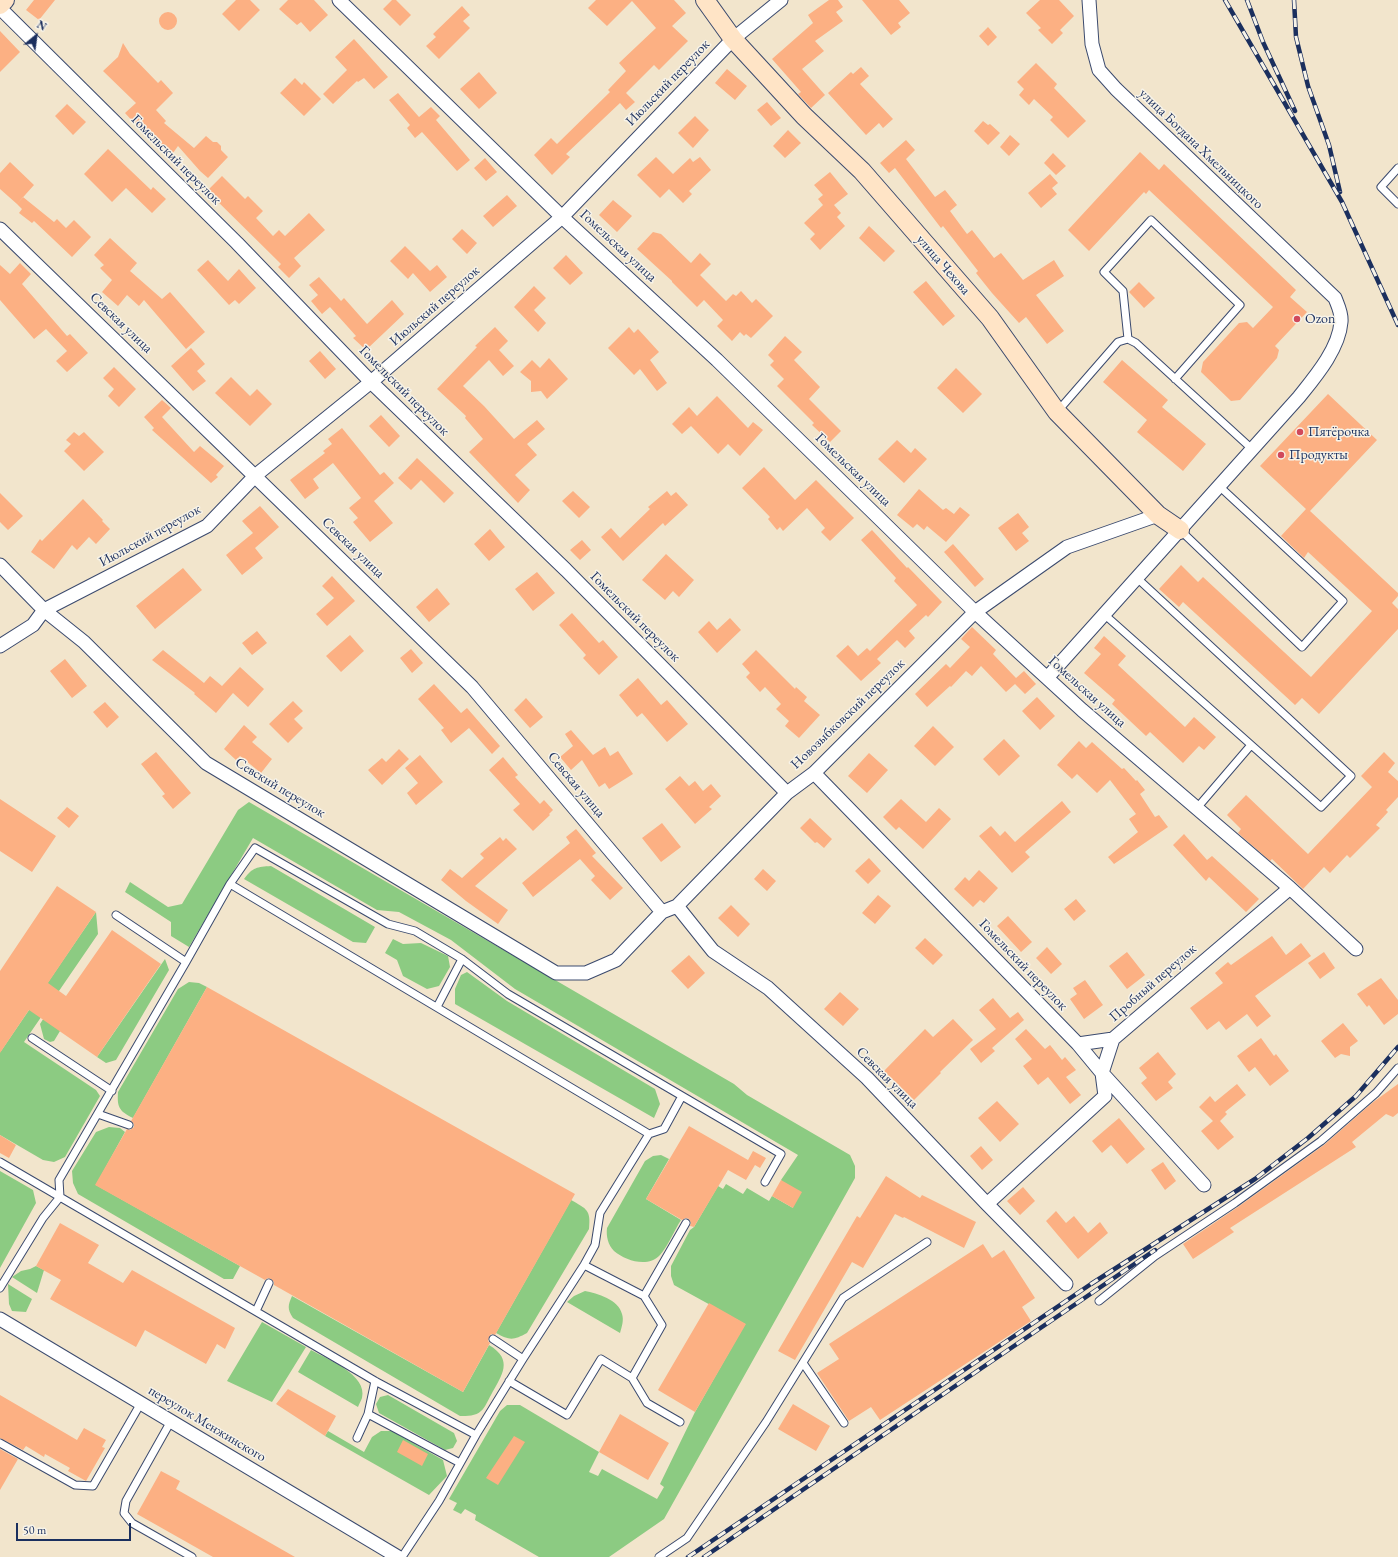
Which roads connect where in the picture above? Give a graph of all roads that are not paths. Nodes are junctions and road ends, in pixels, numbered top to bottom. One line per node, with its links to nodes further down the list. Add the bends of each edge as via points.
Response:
1 (5, 0): 6 (street)
2 (339, 0): 11 (street, Гомельская улица)
3 (705, 0): 8 (street, улица Чехова)
4 (781, 0): 8 (street, Июльский переулок)
5 (1089, 0): 17 (street, улица Богдана Хмельницкого, via 1092,44 1099,70 1335,298 1341,322 1337,338 1324,364 1299,397)
6 (0, 5)
7 (0, 8): 15 (street, Гомельский переулок, via 237,243)
8 (733, 39): 11 (street, Июльский переулок); 16 (street, улица Чехова, via 804,116 862,171 990,318)
9 (1398, 168): 10 (lane, via 1381,187)
10 (1398, 204)
11 (562, 217): 15 (street, Июльский переулок); 25 (street, Гомельская улица, via 717,360)
12 (0, 228): 18 (street, Севская улица)
13 (1128, 339): 14 (lane, via 1136,343); 14 (lane, via 1123,291 1104,272 1151,220 1240,305); 16 (lane, via 1118,342)
14 (1175, 379): 17 (lane)
15 (371, 382): 18 (street, Июльский переулок); 31 (street, Гомельский переулок, via 566,570)
16 (1057, 412): 20 (street, улица Чехова)
17 (1252, 449): 19 (street)
18 (256, 475): 24 (street, Июльский переулок, via 207,526); 36 (street, Севская улица, via 472,687)
19 (1219, 486): 21 (street); 21 (lane, via 1343,601 1302,647)
20 (1158, 515): 21 (street, улица Чехова); 25 (street, Новозыбковский переулок, via 1067,547)
21 (1180, 530): 23 (street)
22 (0, 566): 24 (street, Севский переулок)
23 (1137, 578): 26 (street); 29 (lane, via 1351,776 1321,807)
24 (44, 610): 27 (street, Июльский переулок, via 34,625); 41 (street, Севский переулок, via 84,642 206,763 556,973)
25 (975, 612): 28 (street, Гомельская улица); 30 (street, Новозыбковский переулок)
26 (1105, 615): 28 (street); 29 (lane)
27 (0, 646)
28 (1047, 678): 32 (street, Гомельская улица)
29 (1251, 746): 32 (lane)
30 (814, 773): 31 (street, Новозыбковский переулок); 45 (street, Гомельский переулок)
31 (787, 793): 35 (street, Новозыбковский переулок)
32 (1197, 808): 34 (street, Гомельская улица)
33 (230, 884): 39 (lane, via 255,848 388,924 415,931); 40 (lane); 42 (lane)
34 (1290, 888): 38 (street, Гомельская улица); 44 (street, Пробный переулок)
35 (677, 906): 36 (street, Новозыбковский переулок); 57 (street, Севская улица, via 713,951 768,988 867,1078)
36 (662, 912): 41 (street, Новозыбковский переулок, via 616,960)
37 (116, 915): 40 (lane)
38 (1356, 949)
39 (462, 959): 42 (lane); 49 (lane, via 508,994)
40 (186, 962): 48 (lane)
41 (586, 973)
42 (437, 1007): 52 (lane)
43 (32, 1038): 48 (lane)
44 (1113, 1039): 45 (street); 47 (street, Пробный переулок)
45 (1078, 1044): 47 (street, Гомельский переулок)
46 (1398, 1069): 65 (lane, via 1376,1093 1322,1141 1155,1256)
47 (1102, 1073): 55 (street, Гомельский переулок); 57 (street, Пробный переулок, via 1105,1096)
48 (112, 1091): 50 (lane)
49 (682, 1096): 52 (lane, via 664,1129); 54 (lane, via 781,1154)
50 (98, 1114): 51 (lane); 56 (lane, via 59,1180)
51 (129, 1125)
52 (649, 1134): 60 (lane, via 600,1213 595,1245)
53 (0, 1162): 56 (lane)
54 (766, 1182)
55 (1204, 1185)
56 (60, 1197): 63 (lane, via 43,1218); 66 (lane)
57 (987, 1204): 62 (street, Севская улица)
58 (686, 1223): 64 (lane)
59 (927, 1242): 70 (lane, via 843,1298)
60 (584, 1265): 64 (lane); 69 (lane)
61 (269, 1282): 66 (lane)
62 (1066, 1284)
63 (0, 1288)
64 (644, 1296): 71 (lane, via 662,1324)
65 (1099, 1301)
66 (256, 1311): 72 (lane)
67 (0, 1319): 74 (street, переулок Менжинского)
68 (493, 1339): 69 (lane)
69 (523, 1360): 73 (lane)
70 (803, 1363): 78 (lane); 86 (lane, via 687,1538)
71 (632, 1378): 73 (lane, via 601,1359 567,1415); 77 (lane, via 647,1403)
72 (376, 1381): 75 (lane); 79 (lane)
73 (509, 1381): 79 (lane)
74 (141, 1403): 76 (street, переулок Менжинского); 81 (lane, via 93,1486 75,1485)
75 (368, 1414): 80 (lane); 82 (lane)
76 (171, 1421): 83 (lane, via 126,1501 124,1513 132,1523); 84 (street, переулок Менжинского)
77 (680, 1422)
78 (844, 1423)
79 (476, 1435): 82 (lane)
80 (357, 1438)
81 (0, 1443)
82 (460, 1463): 85 (lane, via 439,1501)
83 (192, 1557)
84 (398, 1557)
85 (402, 1557)
86 (659, 1557)

